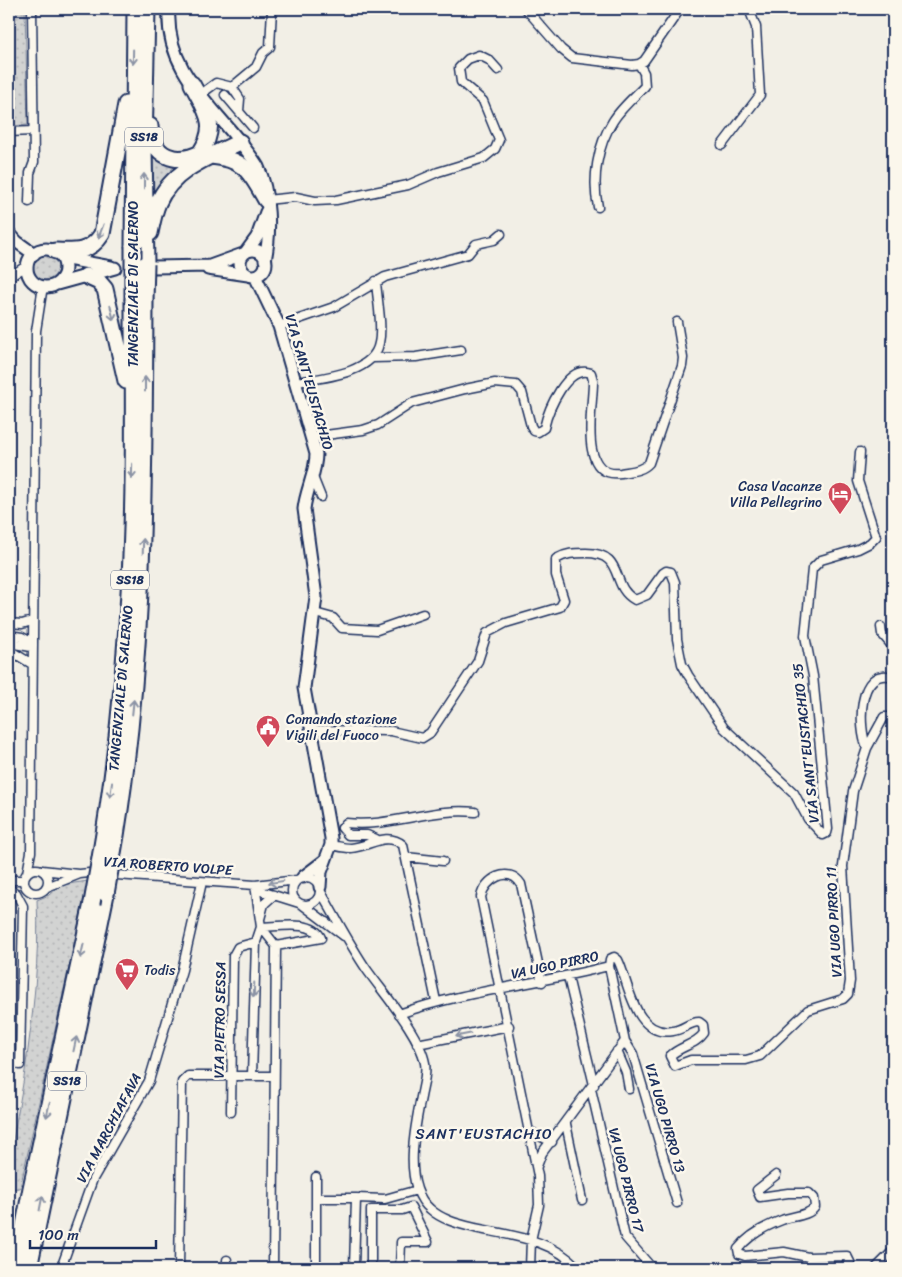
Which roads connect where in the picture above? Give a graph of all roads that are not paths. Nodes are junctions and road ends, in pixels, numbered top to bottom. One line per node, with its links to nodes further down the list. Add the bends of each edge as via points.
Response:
1 (32, 9): 18 (street)
2 (135, 9): 12 (highway, TANGENZIALE DI SALERNO / SS18, one-way to 12)
3 (147, 9): 11 (highway, TANGENZIALE DI SALERNO / SS18)
4 (169, 9): 14 (street, VIA SANT'EUSTACHIO, via 171,45)
5 (272, 9): 13 (street, via 270,47 256,67)
6 (526, 9): 9 (street, via 572,58)
7 (680, 9): 9 (street, via 659,42)
8 (749, 9): 21 (street, via 756,27 760,95)
9 (639, 64): 25 (street, via 644,72 644,86 613,121 604,141 594,186)
10 (498, 70): 24 (street, via 479,55 468,59 459,68 461,82 483,101 499,140 495,149 484,158 408,185 356,197 315,201 296,197)
11 (145, 72): 22 (highway, via 151,137 160,152 173,158); 33 (highway, TANGENZIALE DI SALERNO / SS18, one-way to 11)
12 (133, 81): 30 (highway, one-way to 30, via 102,234 88,249); 41 (highway, TANGENZIALE DI SALERNO / SS18, bridge, via 133,246)
13 (232, 87): 14 (street, via 216,83); 16 (street, via 240,99)
14 (197, 89): 20 (street, VIA SANT'EUSTACHIO); 22 (highway, via 210,121)
15 (225, 95): 16 (street)
16 (239, 111): 17 (street)
17 (253, 128)
18 (33, 131): 19 (street); 23 (street, via 34,162 30,173)
19 (9, 132)
20 (237, 139): 22 (highway); 24 (street, VIA SANT'EUSTACHIO, via 257,165 264,183)
21 (722, 146)
22 (206, 154): 24 (highway, via 225,157 246,167); 33 (highway, via 161,195 154,213)
23 (29, 202)
24 (266, 205): 28 (street, via 257,237); 31 (street, VIA SANT'EUSTACHIO, via 270,237)
25 (598, 207)
26 (9, 233): 29 (street)
27 (501, 234): 38 (street, via 494,240 476,244 468,254)
28 (244, 253): 31 (street, via 259,252); 34 (street, via 217,264); 36 (street, via 240,262 242,270)
29 (34, 254): 30 (street, via 44,249); 32 (street)
30 (58, 255): 35 (street, via 115,268); 39 (street, via 64,272)
31 (265, 264): 36 (street); 40 (street, VIA SANT'EUSTACHIO)
32 (28, 265): 37 (street); 39 (street, via 32,280)
33 (149, 266): 34 (street); 41 (highway, TANGENZIALE DI SALERNO / SS18, bridge)
34 (201, 266): 36 (street)
35 (86, 276): 39 (street); 48 (highway, one-way to 48, via 102,285 110,304 126,377)
36 (254, 276): 40 (street, VIA SANT'EUSTACHIO)
37 (9, 278)
38 (376, 281): 43 (street, via 334,307); 45 (street, via 379,344)
39 (49, 285): 54 (street, via 36,331)
40 (267, 297): 43 (street, VIA SANT'EUSTACHIO)
41 (139, 300): 48 (highway, TANGENZIALE DI SALERNO / SS18); 72 (highway, TANGENZIALE DI SALERNO / SS18, one-way to 41, via 127,763 140,616 144,516)
42 (677, 322): 47 (street, via 683,358 678,382 649,462 639,470 616,473 599,465 593,457 590,439 593,380 585,371 576,373 562,387 544,428 538,432 531,426 522,392 516,385 495,383 412,403 378,425 363,430)
43 (278, 326): 46 (street, VIA SANT'EUSTACHIO)
44 (461, 350): 45 (street, via 398,359)
45 (372, 358): 46 (street, via 339,375)
46 (296, 382): 47 (street, VIA SANT'EUSTACHIO)
47 (311, 437): 50 (street, VIA SANT'EUSTACHIO, via 316,454)
48 (133, 444): 72 (highway, TANGENZIALE DI SALERNO / SS18, one-way to 72, via 127,642)
49 (860, 452): 65 (street, VIA SANT'EUSTACHIO 35, via 858,481 876,537 858,549 821,560 812,569 809,593 805,636 813,676 828,829 823,836 808,819 794,793 724,728 688,675 677,639 675,582 671,572 666,570 647,595 635,600 628,596 609,558 601,554 571,553 556,559 556,575 564,600 560,606 506,623 487,633 478,662 430,733 422,738 391,731)
50 (312, 477): 51 (street); 52 (street, VIA SANT'EUSTACHIO, via 304,509)
51 (321, 497)
52 (315, 613): 53 (street, via 333,618 342,628 370,631); 65 (street, VIA SANT'EUSTACHIO, via 304,688)
53 (423, 614)
54 (32, 621): 55 (street); 59 (street)
55 (9, 623)
56 (881, 627): 60 (street, via 882,634)
57 (9, 635): 59 (street, via 22,637)
58 (9, 643): 59 (street)
59 (31, 645): 62 (street)
60 (893, 647)
61 (9, 650): 62 (street)
62 (32, 664): 70 (street)
63 (893, 676): 66 (street, VIA UGO PIRRO 11, via 876,677 863,699 862,737)
64 (893, 717): 66 (street, via 884,717 879,722)
65 (312, 730): 69 (street, VIA SANT'EUSTACHIO)
66 (867, 748): 93 (street, VIA UGO PIRRO 11, via 853,791 843,866 850,981 848,994 843,999 808,1010 760,1056 746,1060 691,1060 674,1066 670,1056 698,1041 704,1033 703,1026 693,1022 674,1031 657,1030 636,1010 629,998 618,960 610,959)
67 (475, 812): 68 (street, via 452,812 366,825 346,822 342,828 348,835 367,835)
68 (376, 839): 69 (street, via 365,846 350,848); 71 (street, via 398,841 403,845)
69 (331, 845): 73 (street)
70 (31, 852): 75 (street); 77 (street)
71 (406, 857): 74 (street); 97 (street)
72 (106, 859): 123 (highway, TANGENZIALE DI SALERNO / SS18, one-way to 123, bridge, via 92,903); 124 (highway, TANGENZIALE DI SALERNO / SS18, one-way to 72, bridge, via 106,894)
73 (325, 859): 78 (street); 84 (street, via 320,872)
74 (443, 861)
75 (41, 870): 76 (street, VIA ROBERTO VOLPE); 77 (street, via 30,870); 82 (street, via 48,878)
76 (80, 874): 80 (street, VIA ROBERTO VOLPE); 82 (street, VIA ROBERTO VOLPE)
77 (25, 877): 79 (street); 85 (street)
78 (300, 878): 81 (street, VIA ROBERTO VOLPE, one-way to 81); 84 (street, via 312,877); 87 (street, via 292,892)
79 (9, 880)
80 (202, 882): 81 (street, VIA ROBERTO VOLPE); 125 (street, VIA MARCHIAFAVA, via 182,970 162,1030 154,1069 93,1179)
81 (255, 885): 86 (street, VIA ROBERTO VOLPE); 89 (street)
82 (47, 887): 85 (street, via 43,892)
83 (9, 889): 85 (street); 88 (street, via 16,893)
84 (320, 889): 87 (street, via 316,901 310,905); 90 (street)
85 (30, 891): 88 (street)
86 (274, 896): 87 (street, VIA ROBERTO VOLPE); 89 (street, via 264,904)
87 (301, 904): 90 (street)
88 (23, 906): 103 (street)
89 (260, 923): 91 (street); 92 (street); 92 (street, via 305,926 321,938)
90 (347, 938): 98 (street)
91 (256, 942): 104 (street, VIA PIETRO SESSA, via 238,947 233,956); 105 (street, one-way to 105)
92 (276, 946): 106 (street)
93 (609, 966): 94 (street, VA UGO PIRRO); 100 (street, VA UGO PIRRO)
94 (568, 977): 95 (street, VA UGO PIRRO); 107 (street, VA UGO PIRRO 17)
95 (542, 982): 96 (street, VA UGO PIRRO); 96 (street, via 521,884 517,878 500,875 486,883 481,897)
96 (501, 989): 97 (street, VA UGO PIRRO); 99 (street)
97 (436, 1002): 98 (street, VA UGO PIRRO)
98 (399, 1014): 101 (street)
99 (509, 1026): 101 (street, one-way to 101); 111 (street)
100 (625, 1041): 102 (street); 120 (street, VIA UGO PIRRO 13, via 633,1054)
101 (417, 1044): 116 (street, via 425,1062 415,1128 413,1176)
102 (617, 1052): 107 (street); 108 (street)
103 (20, 1065)
104 (231, 1076): 105 (street); 109 (street, VIA PIETRO SESSA); 126 (street, via 188,1076 182,1082)
105 (252, 1076): 106 (street)
106 (274, 1076): 127 (street)
107 (592, 1087): 110 (street); 135 (street, VA UGO PIRRO 17, via 625,1237)
108 (629, 1089)
109 (231, 1112)
110 (566, 1124): 112 (street); 119 (street)
111 (531, 1132): 112 (street); 113 (street)
112 (552, 1142): 113 (street)
113 (537, 1166): 121 (street, via 539,1205)
114 (776, 1175): 136 (street, via 757,1190 760,1197 809,1193 814,1198 815,1207 812,1211 762,1229 742,1244 739,1254 784,1252 847,1256 850,1262)
115 (316, 1177): 117 (street)
116 (417, 1190): 118 (street, via 385,1199); 121 (street, via 429,1209 444,1219)
117 (316, 1198): 118 (street); 128 (street)
118 (356, 1198): 129 (street)
119 (582, 1200)
120 (677, 1203)
121 (531, 1240): 132 (street); 134 (street, via 560,1251)
122 (893, 1251): 137 (street)
123 (16, 1268)
124 (29, 1268)
125 (61, 1268)
126 (179, 1268)
127 (273, 1268)
128 (316, 1268)
129 (354, 1268)
130 (371, 1268): 131 (street, via 371,1210 411,1207 428,1242 400,1242)
131 (400, 1268)
132 (530, 1268): 133 (street)
133 (554, 1268)
134 (578, 1268)
135 (652, 1268)
136 (843, 1268)
137 (876, 1268)

